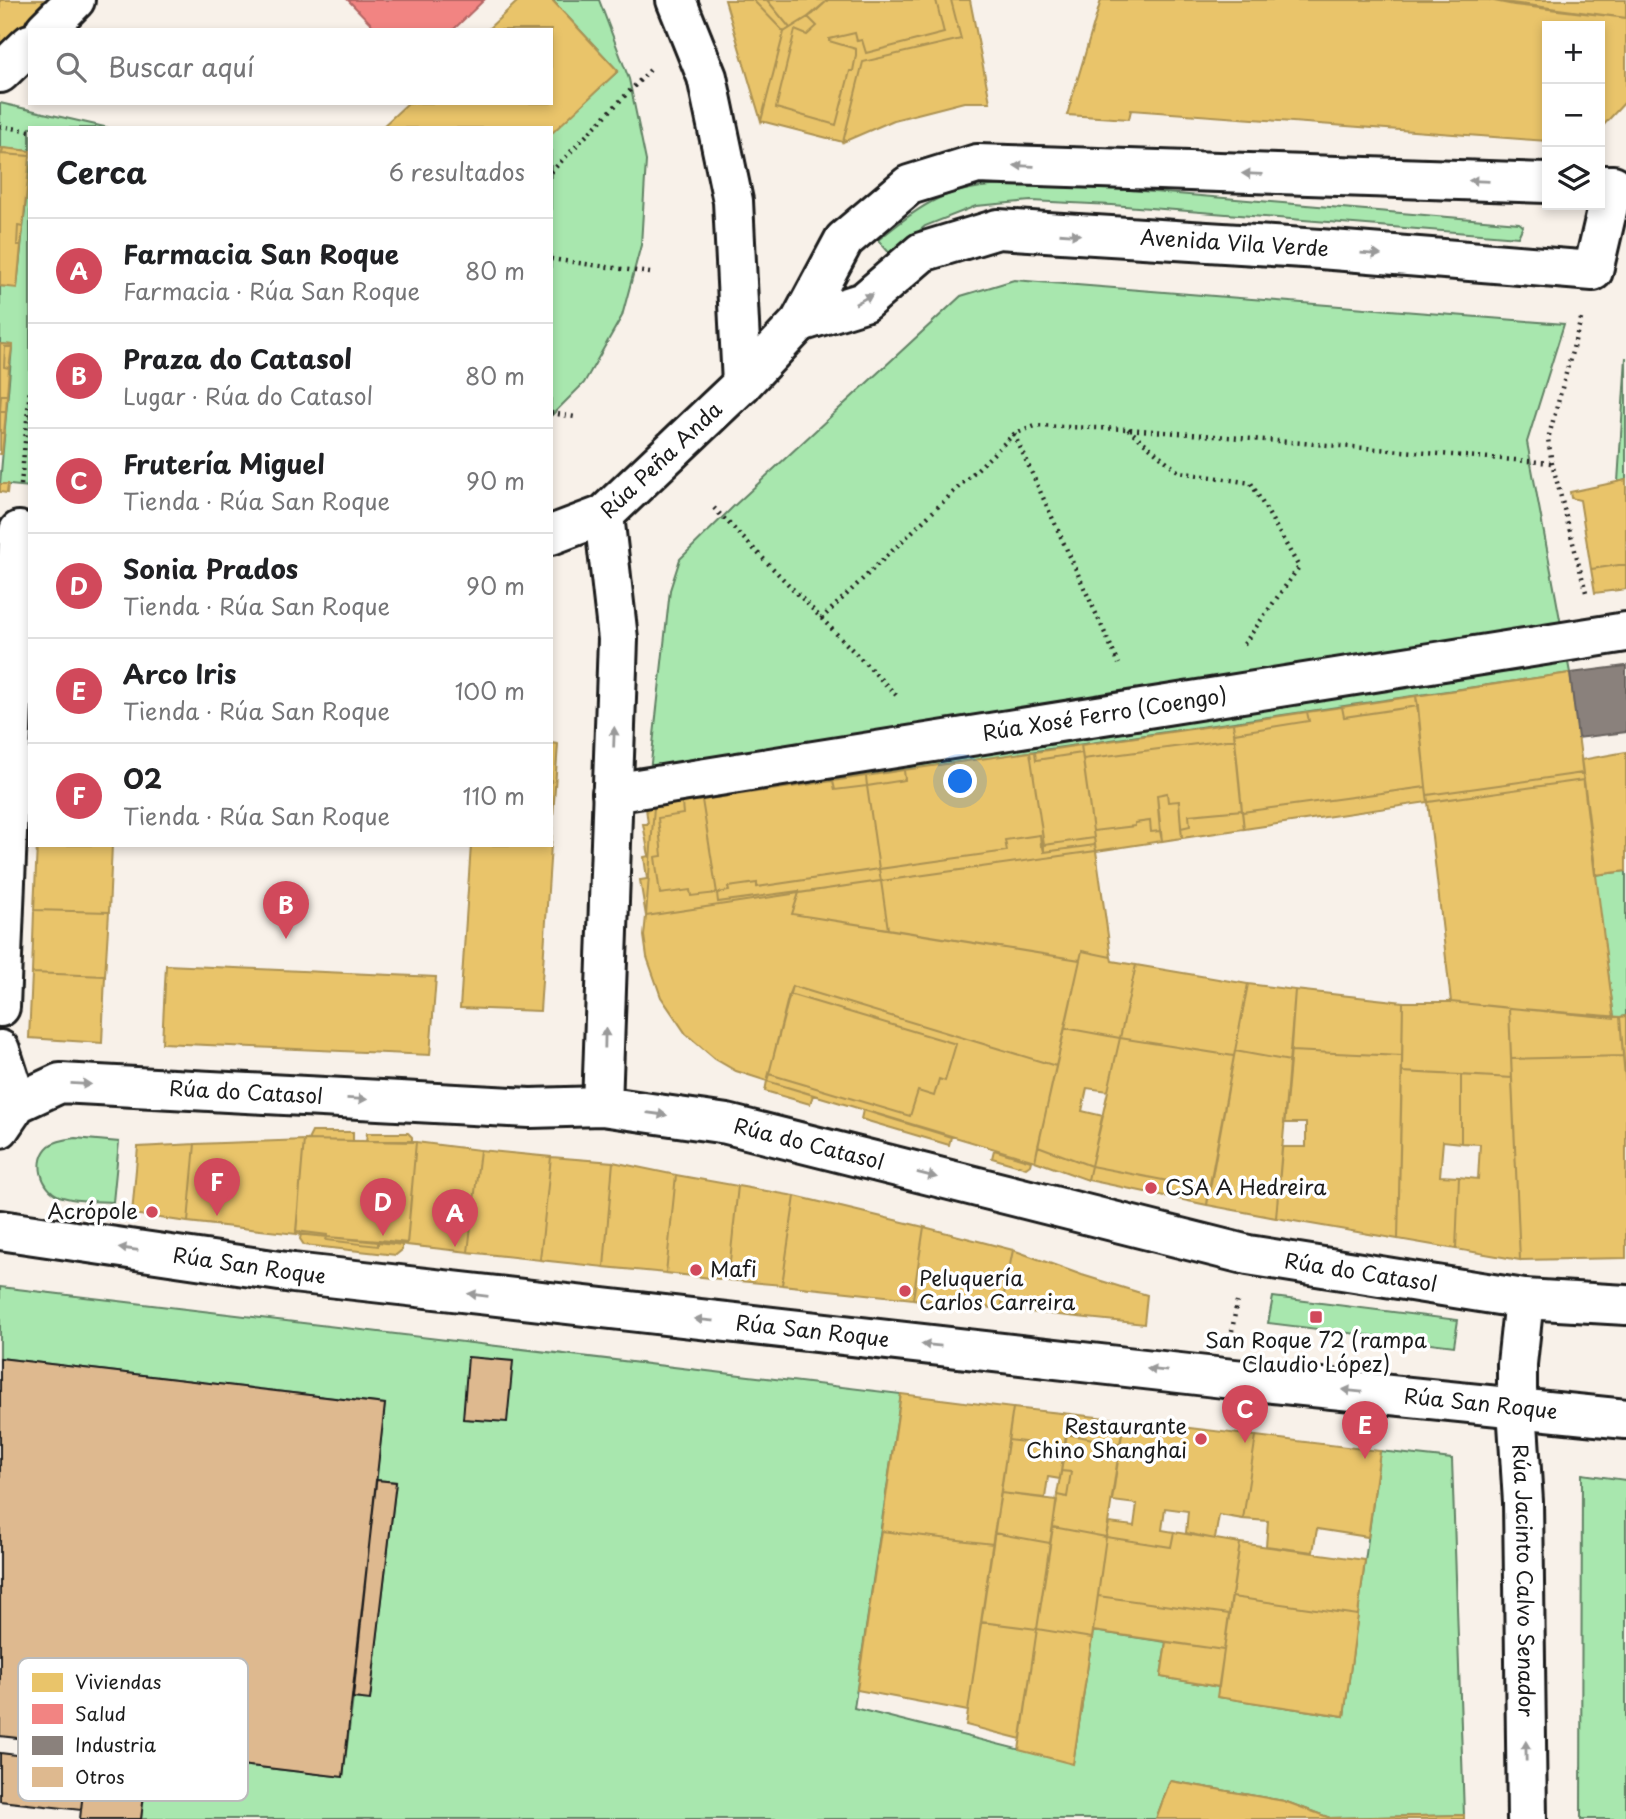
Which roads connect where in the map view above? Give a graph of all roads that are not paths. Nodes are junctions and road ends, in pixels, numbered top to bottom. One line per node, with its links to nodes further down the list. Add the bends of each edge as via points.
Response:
1 (75, 0): 3 (street)
2 (676, 0): 9 (street, Rúa Peña Anda, via 707,77 733,201)
3 (46, 28)
4 (28, 46): 5 (street)
5 (0, 73)
6 (1613, 178): 8 (street, Avenida Vila Verde, one-way to 6, via 864,302 922,252 998,229 1593,271)
7 (1542, 183): 8 (street, Avenida Vila Verde, one-way to 8, via 977,164 909,185 844,240)
8 (800, 322): 9 (street, Avenida Vila Verde)
9 (742, 384): 10 (street, Rúa Peña Anda)
10 (604, 515): 12 (street); 14 (street, Rúa Peña Anda, one-way to 10, via 618,639)
11 (16, 531): 15 (street)
12 (553, 533)
13 (1612, 634): 14 (street, Rúa Xosé Ferro (Coengo))
14 (612, 793): 17 (street, Rúa Peña Anda, one-way to 14)
15 (0, 1007)
16 (0, 1050): 18 (street)
17 (602, 1106): 18 (street, Rúa do Catasol, one-way to 17, via 60,1083 530,1108); 20 (street, Rúa do Catasol, one-way to 20, via 727,1124 1248,1255)
18 (8, 1116)
19 (0, 1230): 22 (street, Rúa San Roque, one-way to 19, via 319,1276)
20 (1524, 1300): 21 (street, Rúa do Catasol); 22 (street, Rúa Jacinto Calvo Senador)
21 (1624, 1305)
22 (1517, 1407): 23 (street, Rúa San Roque); 24 (street, Rúa Jacinto Calvo Senador, one-way to 22, via 1523,1502)
23 (1626, 1419)
24 (1527, 1819)

